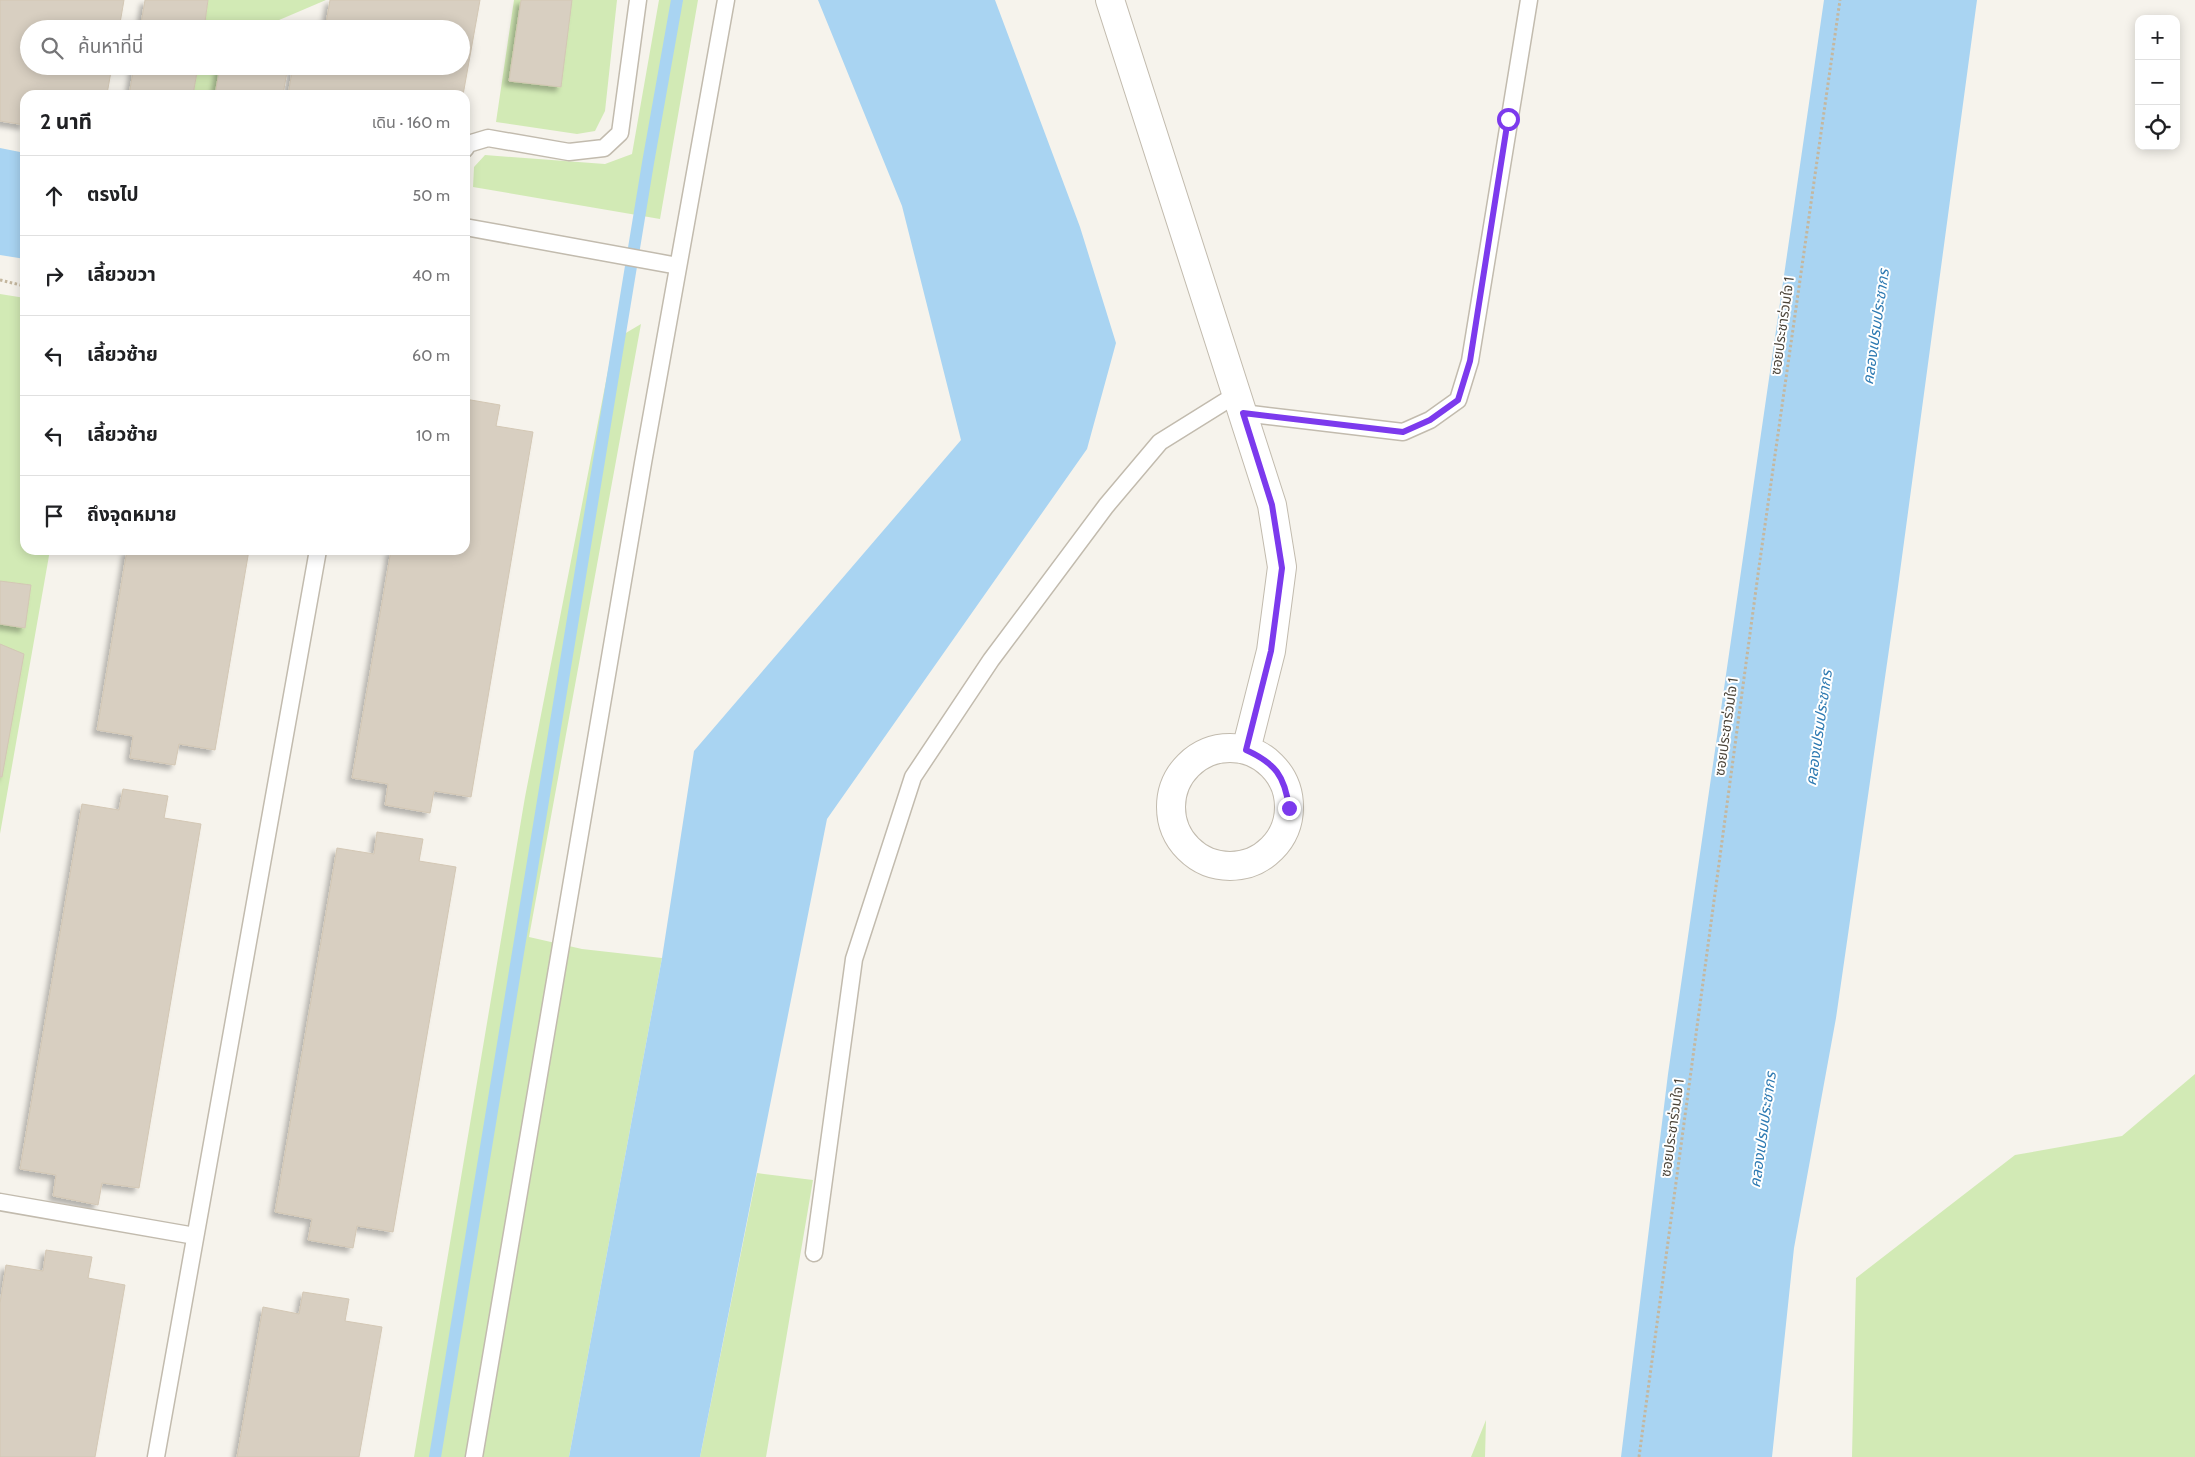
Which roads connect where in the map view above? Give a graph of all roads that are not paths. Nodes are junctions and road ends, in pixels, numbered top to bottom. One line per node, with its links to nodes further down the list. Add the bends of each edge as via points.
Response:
1 (638, 0): 5 (lane, via 620,133 604,148 569,152 488,138)
2 (726, 0): 7 (lane)
3 (1110, 0): 8 (street)
4 (1529, 0): 8 (lane, via 1470,361 1458,400 1430,420 1403,432)
5 (470, 143)
6 (470, 228): 7 (lane)
7 (678, 266): 15 (lane)
8 (1240, 403): 10 (street, via 1272,505 1282,568 1271,651); 13 (lane, via 1160,442 1118,492 991,660 913,777 854,958)
9 (317, 555): 12 (lane)
10 (1246, 750): 10 (street, via 1226,747 1191,762 1179,777 1172,795 1171,814 1176,833 1188,849 1203,860 1222,866 1242,865 1260,858 1275,845 1286,828 1287,790 1278,772 1264,758)
11 (0, 1202): 12 (lane)
12 (195, 1236): 14 (lane)
13 (814, 1253)
14 (156, 1457)
15 (474, 1457)

